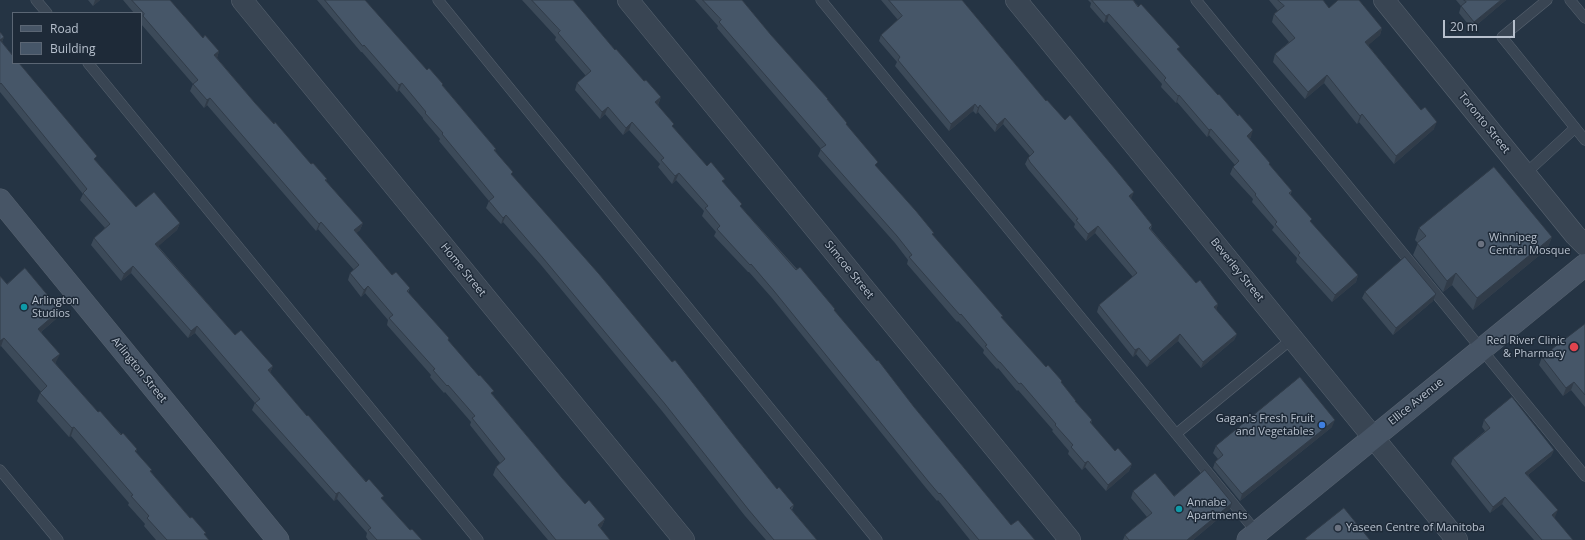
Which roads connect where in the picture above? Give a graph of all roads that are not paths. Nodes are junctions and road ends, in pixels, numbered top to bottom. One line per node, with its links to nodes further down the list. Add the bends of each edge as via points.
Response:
1 (36, 0): 11 (lane)
2 (242, 0): 30 (street, Home Street)
3 (438, 0): 31 (lane)
4 (628, 0): 32 (street, Simcoe Street)
5 (821, 0): 22 (lane)
6 (1016, 0): 20 (street, Beverley Street)
7 (1196, 0): 21 (lane)
8 (1384, 0): 16 (street, Toronto Street)
9 (1547, 0): 14 (lane, via 1502,37)
10 (1570, 0): 12 (lane)
11 (46, 12)
12 (1585, 18)
13 (89, 64): 29 (lane)
14 (1575, 128): 15 (lane); 16 (lane)
15 (1585, 140)
16 (1525, 174): 18 (street, Toronto Street)
17 (0, 200): 28 (main road, Arlington Street)
18 (1585, 245)
19 (1585, 265): 21 (main road, Ellice Avenue)
20 (1293, 338): 22 (lane); 23 (street, Beverley Street)
21 (1482, 349): 23 (main road, Ellice Avenue); 25 (lane)
22 (1176, 434): 26 (lane)
23 (1373, 438): 26 (main road, Ellice Avenue); 33 (street, Beverley Street)
24 (0, 470): 27 (lane)
25 (1585, 476)
26 (1256, 537)
27 (58, 540)
28 (278, 540)
29 (478, 540)
30 (684, 540)
31 (878, 540)
32 (1070, 540)
33 (1457, 540)

